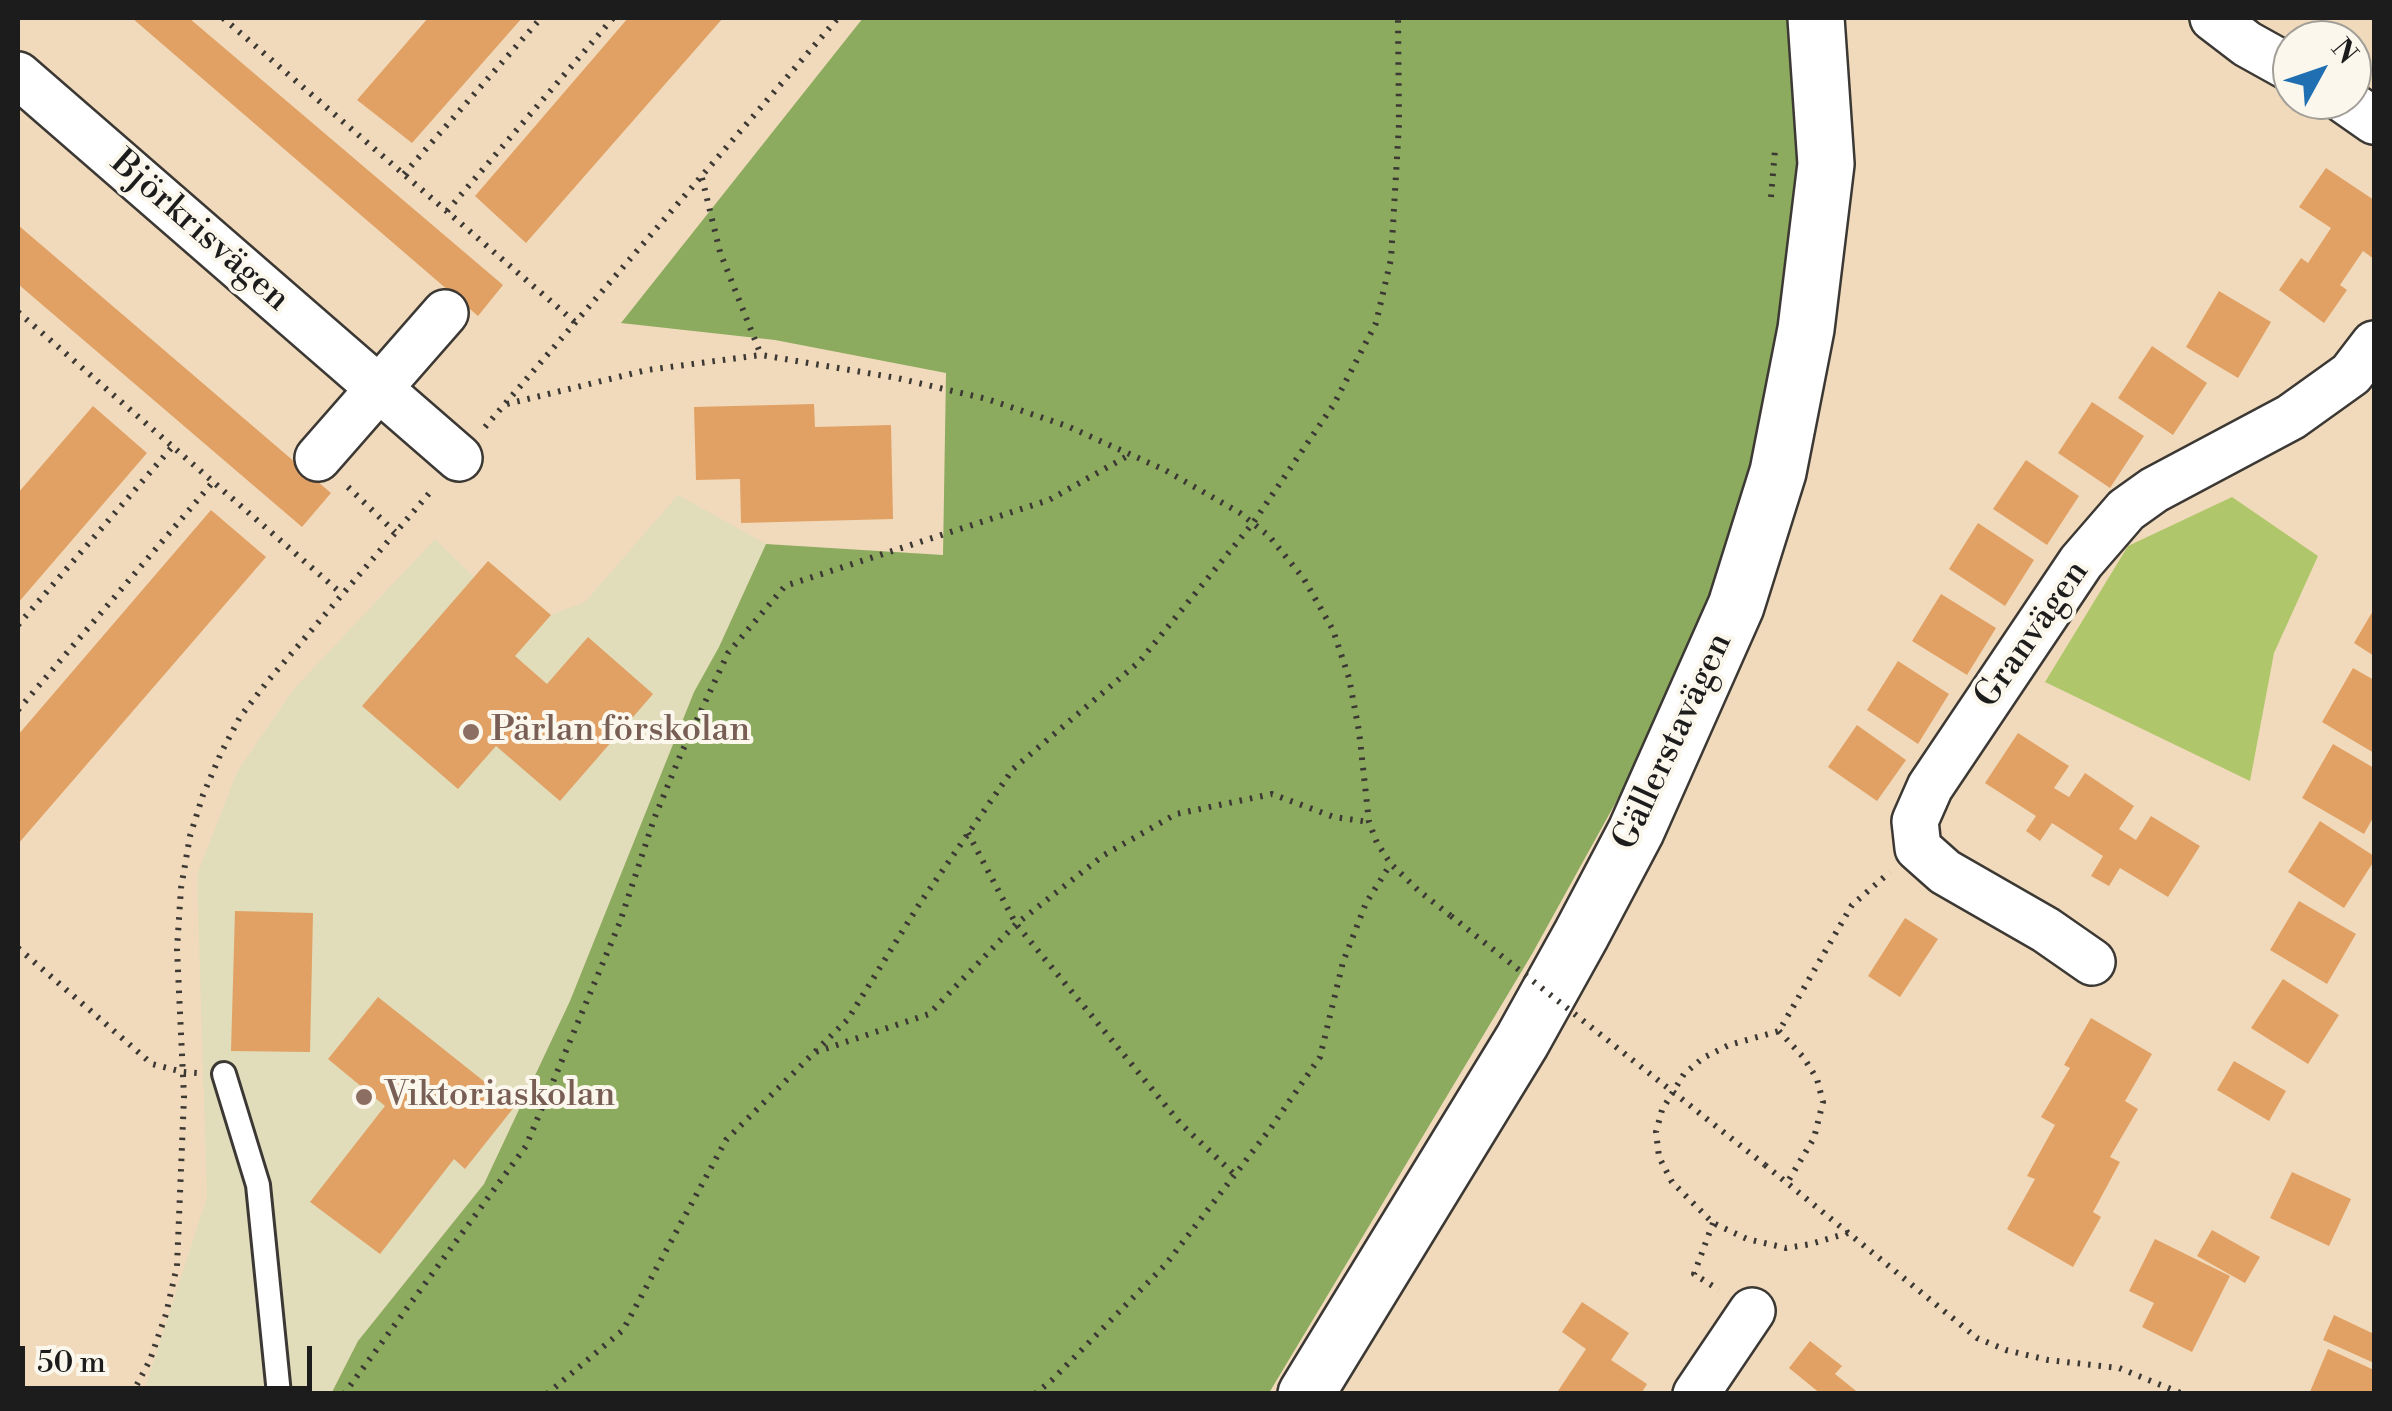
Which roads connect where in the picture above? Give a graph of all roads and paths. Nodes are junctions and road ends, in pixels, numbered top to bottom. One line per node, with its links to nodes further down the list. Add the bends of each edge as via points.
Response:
1 (224, 18): 11 (path)
2 (541, 18): 11 (path)
3 (613, 18): 14 (path)
4 (838, 18): 12 (path)
5 (1398, 18): 27 (path, via 1391,258 1376,323 1334,404)
6 (1816, 18): 56 (street, Gällerstavägen, via 1826,164 1806,328 1778,472 1736,606 1582,935)
7 (2213, 18): 8 (street)
8 (2272, 58)
9 (18, 75): 20 (street, Björkrisvägen)
10 (1775, 147): 13 (path)
11 (404, 174): 14 (path)
12 (702, 177): 17 (path); 19 (path, via 720,252)
13 (1770, 206)
14 (447, 211): 17 (path)
15 (18, 312): 22 (path)
16 (444, 313): 20 (street)
17 (576, 323): 21 (path)
18 (2374, 344): 34 (street, Granvägen, via 2351,374 2291,417 2126,510 2081,562 1930,787 1915,821)
19 (761, 355): 21 (path, via 647,370); 23 (path, via 987,400)
20 (380, 390): 24 (street); 25 (street, Björkrisvägen)
21 (506, 404): 25 (path)
22 (172, 447): 26 (path); 30 (path)
23 (1130, 454): 27 (path); 53 (path, via 1048,500 786,586 728,654 654,819 620,922 526,1146)
24 (318, 458): 28 (path)
25 (459, 458): 28 (path)
26 (213, 482): 29 (path); 31 (path)
27 (1253, 523): 32 (path, via 1304,580 1333,630 1360,731); 33 (path, via 1140,662 1013,769)
28 (395, 532): 29 (path)
29 (342, 594): 43 (path, via 240,718 203,795 182,888)
30 (18, 625)
31 (18, 710)
32 (1369, 822): 35 (path); 36 (path, via 1272,794 1176,814 1104,856)
33 (968, 832): 36 (path); 42 (path, via 848,1019)
34 (1918, 848): 39 (street, via 1945,872); 41 (path, via 1852,905)
35 (1391, 864): 45 (path, via 1366,903 1344,962 1320,1057); 46 (path, bridge)
36 (1016, 924): 42 (path, via 929,1014); 45 (path, via 1180,1122)
37 (18, 948): 43 (path, via 152,1064)
38 (1525, 958): 40 (path)
39 (2092, 962)
40 (1516, 973)
41 (1779, 1031): 46 (path, via 1811,1068 1823,1102 1814,1138); 47 (path, via 1703,1058 1684,1074 1662,1110 1659,1157 1672,1182)
42 (815, 1052): 54 (path, via 726,1140 623,1330)
43 (183, 1072): 51 (path, via 177,1266 150,1360)
44 (224, 1074): 52 (lane, via 258,1185)
45 (1235, 1174): 55 (path, via 1166,1264)
46 (1787, 1183): 48 (path)
47 (1713, 1224): 48 (path, via 1786,1248); 49 (path, via 1694,1274)
48 (1848, 1233): 50 (path, via 1976,1338 2048,1360 2119,1368)
49 (1752, 1310): 57 (street)
50 (2180, 1393)
51 (132, 1394)
52 (279, 1394)
53 (344, 1394)
54 (547, 1394)
55 (1035, 1394)
56 (1306, 1394)
57 (1696, 1394)

